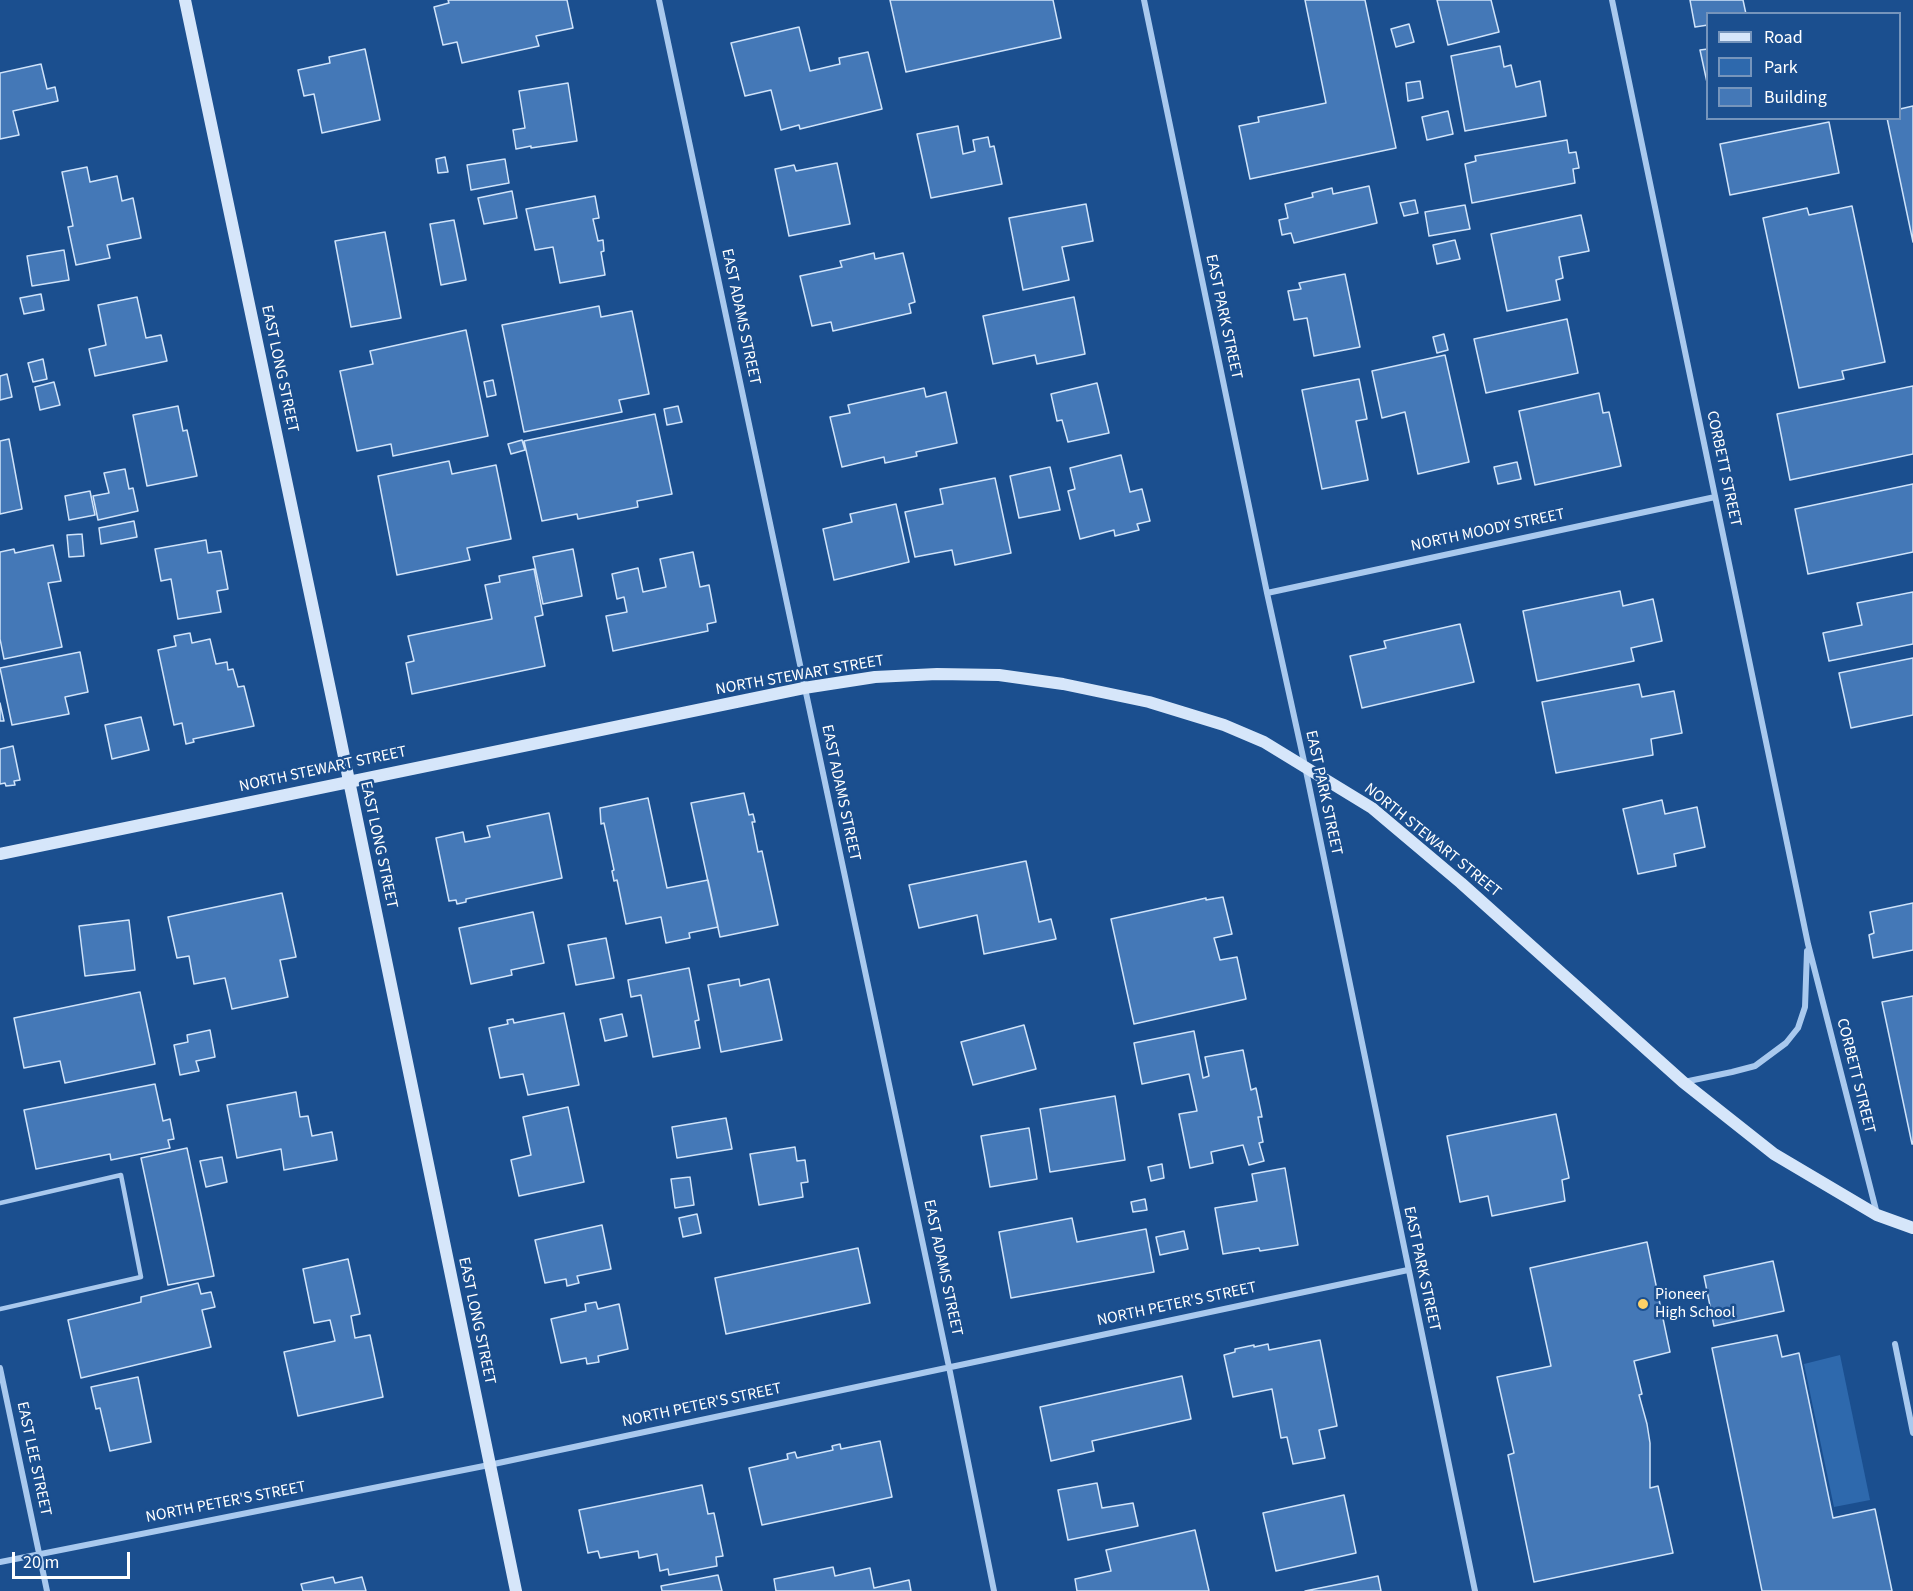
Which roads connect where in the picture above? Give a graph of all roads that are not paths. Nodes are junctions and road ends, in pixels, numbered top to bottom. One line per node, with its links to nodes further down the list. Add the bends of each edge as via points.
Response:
1 (184, 0): 9 (street, EAST LONG STREET)
2 (659, 0): 7 (street, EAST ADAMS STREET)
3 (1144, 0): 6 (street, EAST PARK STREET)
4 (1612, 0): 5 (street, CORBETT STREET)
5 (1715, 497): 6 (street, NORTH MOODY STREET); 11 (street, CORBETT STREET)
6 (1266, 593): 8 (street, EAST PARK STREET)
7 (804, 688): 8 (street, NORTH STEWART STREET, via 876,677 937,674 999,675 1064,684 1149,702 1224,725); 9 (street, NORTH STEWART STREET); 19 (street, EAST ADAMS STREET)
8 (1305, 766): 12 (street, NORTH STEWART STREET, via 1381,816); 16 (street, EAST PARK STREET)
9 (348, 782): 10 (street, NORTH STEWART STREET); 22 (street, EAST LONG STREET)
10 (0, 854)
11 (1808, 944): 12 (street, CORBETT STREET, via 1805,1007 1798,1028 1785,1043 1755,1066); 14 (street, CORBETT STREET)
12 (1683, 1082): 14 (street, NORTH STEWART STREET, via 1774,1154)
13 (0, 1203): 17 (lane, via 121,1175 141,1276)
14 (1877, 1215): 15 (street, NORTH STEWART STREET)
15 (1913, 1227)
16 (1408, 1270): 19 (street, NORTH PETER'S STREET); 28 (street, EAST PARK STREET)
17 (0, 1309)
18 (1895, 1344): 21 (street)
19 (949, 1367): 22 (street, NORTH PETER'S STREET); 27 (street, EAST ADAMS STREET)
20 (0, 1368): 23 (street, EAST LEE STREET)
21 (1913, 1433)
22 (489, 1465): 23 (street, NORTH PETER'S STREET); 26 (street, EAST LONG STREET)
23 (39, 1553): 24 (street, NORTH PETER'S STREET); 25 (street, EAST LEE STREET)
24 (0, 1562)
25 (47, 1591)
26 (516, 1591)
27 (994, 1591)
28 (1475, 1591)

